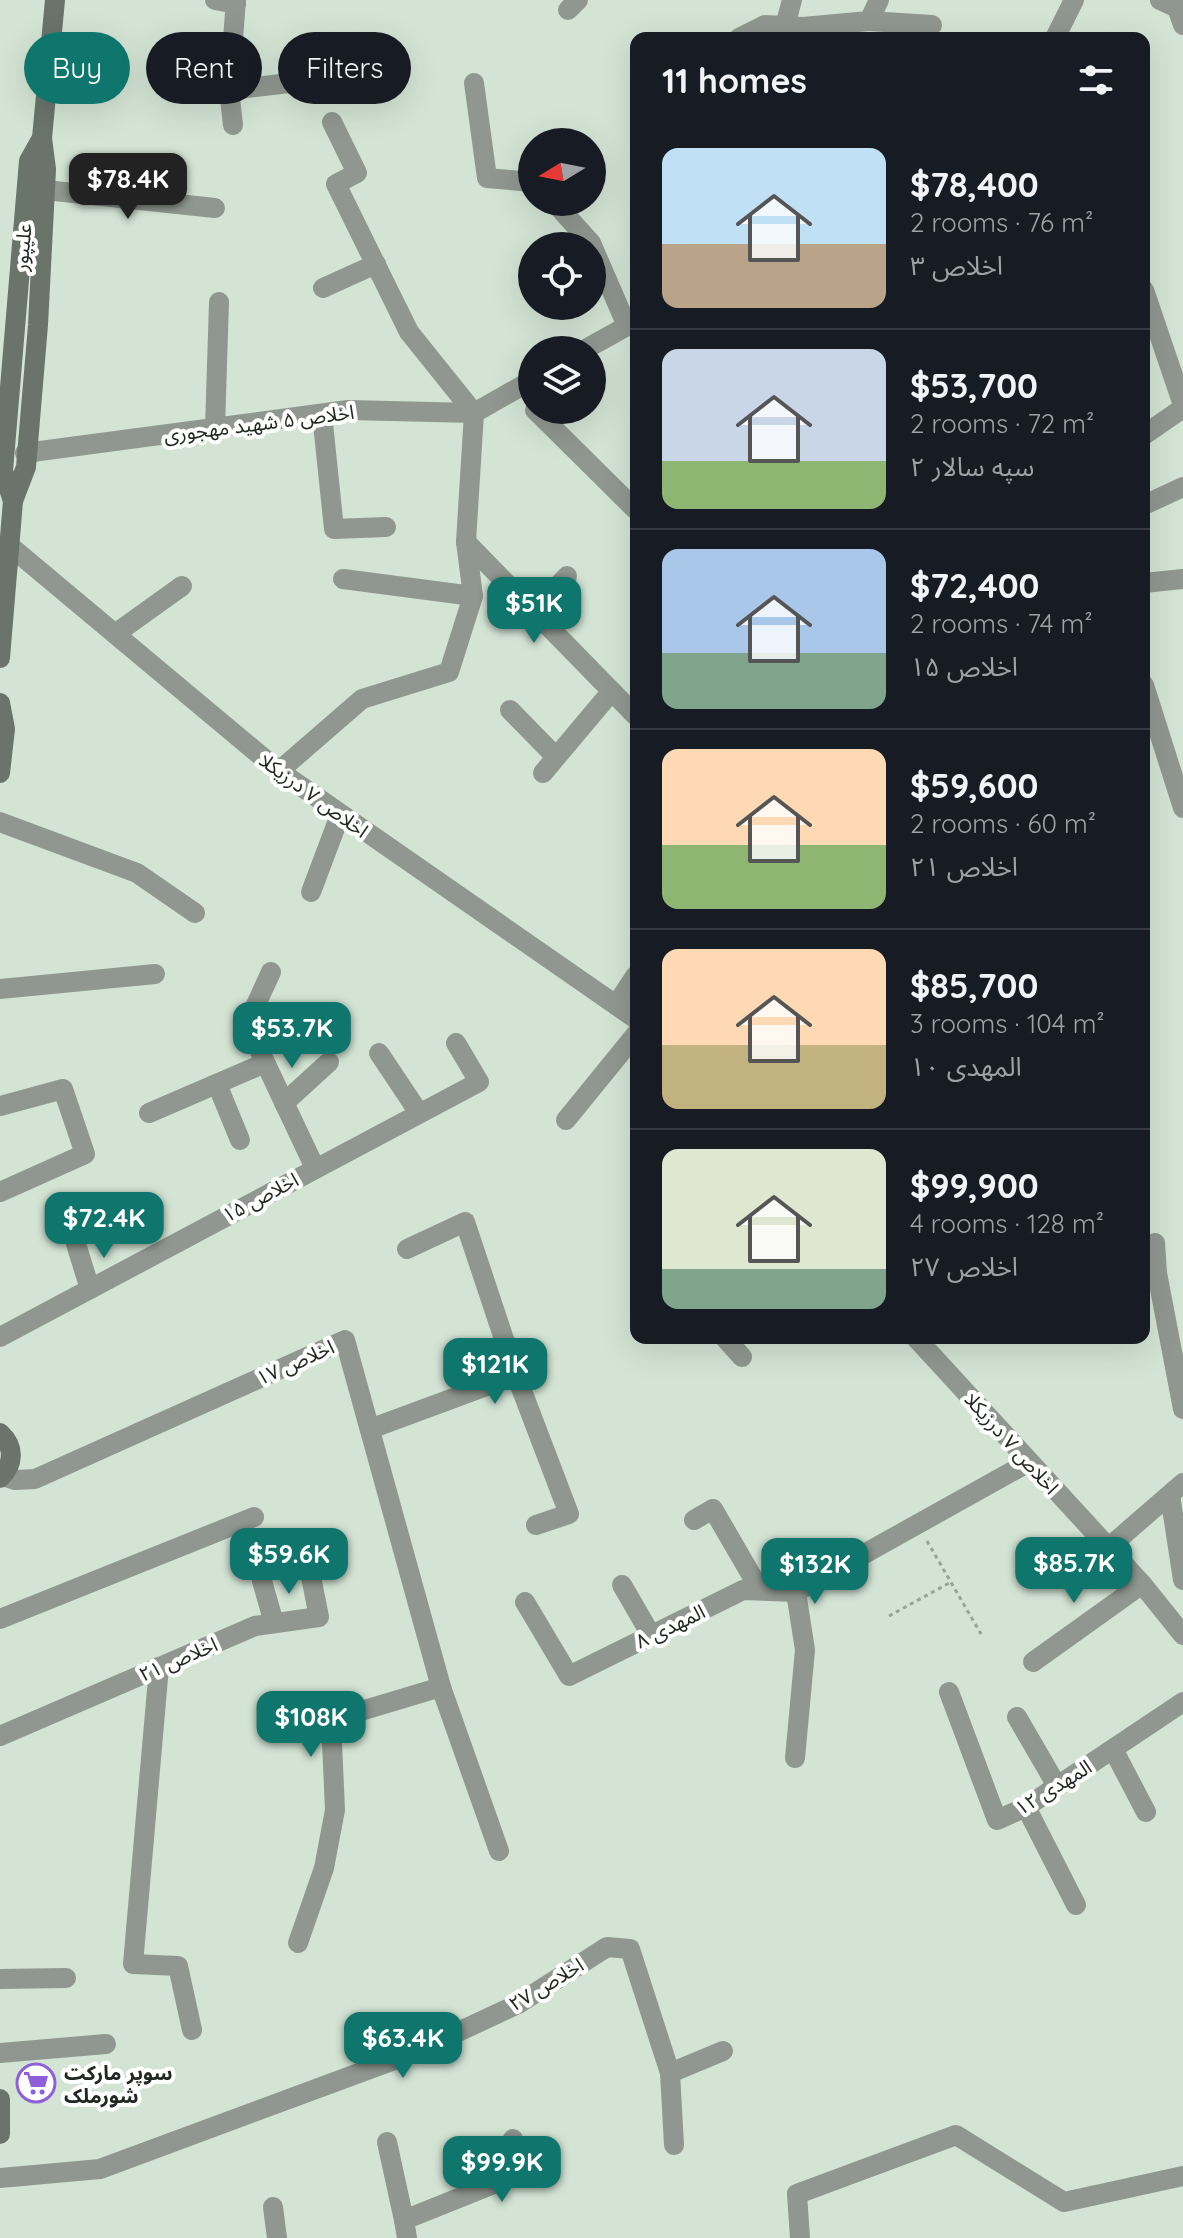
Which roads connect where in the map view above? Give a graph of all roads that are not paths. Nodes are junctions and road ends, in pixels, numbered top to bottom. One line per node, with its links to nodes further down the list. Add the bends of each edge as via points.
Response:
1 (55, 0): 19 (main road, علیپور)
2 (215, 0): 7 (street)
3 (792, 0): 11 (street)
4 (879, 0): 8 (street)
5 (1074, 0): 14 (street)
6 (1160, 0): 10 (street, via 1177,8)
7 (236, 2): 12 (street)
8 (869, 21): 9 (street); 11 (street)
9 (932, 25)
10 (1183, 25)
11 (785, 26): 13 (street, via 765,25)
12 (234, 32)
13 (751, 32)
14 (1058, 32)
15 (474, 83): 20 (street, via 487,178)
16 (231, 104): 18 (street)
17 (332, 122): 24 (street, via 357,173 336,184)
18 (233, 125)
19 (42, 138): 21 (main road, علیپور); 40 (main road, علیپور, via 29,161 3,471)
20 (518, 181)
21 (45, 190): 22 (street); 38 (main road, علیپور)
22 (215, 208)
23 (567, 216): 28 (street, via 591,243)
24 (376, 264): 25 (street); 33 (street, via 409,332)
25 (323, 288)
26 (219, 302): 36 (street)
27 (1150, 310): 32 (street)
28 (630, 322)
29 (630, 327): 30 (street)
30 (606, 339)
31 (518, 388): 33 (street)
32 (1183, 407): 37 (street)
33 (474, 413): 34 (street, اخلاص ۵ شهید مهجوری); 44 (street)
34 (322, 414): 36 (street, اخلاص ۵ شهید مهجوری); 43 (street, via 334,529)
35 (550, 424): 42 (street)
36 (215, 428): 38 (street, اخلاص ۵ شهید مهجوری)
37 (1150, 431)
38 (25, 453): 40 (main road, علیپور, via 26,467)
39 (1183, 487): 41 (street)
40 (13, 501): 45 (main road, علیپور)
41 (1150, 502)
42 (630, 504)
43 (386, 527)
44 (466, 542): 51 (street); 52 (street)
45 (11, 547): 53 (street, اخلاص ۷ درزیکلا); 54 (main road, علیپور)
46 (567, 576): 52 (street)
47 (343, 579): 51 (street)
48 (1183, 579): 49 (street)
49 (1150, 582)
50 (182, 586): 53 (street)
51 (473, 596): 60 (street, via 449,672 362,699)
52 (533, 612): 55 (street)
53 (115, 634): 60 (street, اخلاص ۷ درزیکلا)
54 (0, 658)
55 (611, 692): 58 (street, via 550,765); 59 (street)
56 (0, 703): 61 (main road, via 5,729)
57 (1150, 704): 62 (street)
58 (510, 710)
59 (630, 710)
60 (279, 771): 63 (street, اخلاص ۷ درزیکلا)
61 (0, 773)
62 (1183, 808)
63 (340, 815): 65 (street); 71 (street, اخلاص ۷ درزیکلا)
64 (0, 822): 66 (street, via 137,873)
65 (311, 892)
66 (195, 913)
67 (271, 972): 77 (street, via 247,1024)
68 (155, 974): 70 (street)
69 (630, 984): 71 (street)
70 (0, 989)
71 (616, 1005): 72 (street, اخلاص ۷ درزیکلا)
72 (630, 1015)
73 (630, 1041): 83 (street)
74 (456, 1043): 82 (street, اخلاص ۱۵, via 479,1082)
75 (379, 1053): 82 (street)
76 (329, 1062): 79 (street)
77 (265, 1063): 78 (street); 79 (street)
78 (217, 1084): 81 (street); 84 (street)
79 (284, 1103): 85 (street)
80 (0, 1106): 86 (street, via 63,1089 85,1154)
81 (149, 1113)
82 (419, 1113): 85 (street, اخلاص ۱۵)
83 (566, 1120)
84 (240, 1140)
85 (315, 1168): 90 (street, اخلاص ۱۵)
86 (0, 1192)
87 (1155, 1243): 96 (street)
88 (76, 1244): 90 (street)
89 (407, 1249): 95 (street, via 465,1222)
90 (90, 1289): 91 (street, اخلاص ۱۵)
91 (0, 1337)
92 (730, 1344): 94 (street)
93 (921, 1344): 99 (street, اخلاص ۷ درزیکلا)
94 (742, 1357)
95 (516, 1375): 97 (street); 104 (street, via 569,1514)
96 (1183, 1409)
97 (370, 1429): 100 (street, اخلاص ۱۷, via 345,1340 35,1479); 121 (street, اخلاص ۱۷)
98 (0, 1433): 100 (main road, via 11,1450)
99 (1029, 1462): 105 (street, اخلاص ۷ درزیکلا); 112 (street)
100 (1, 1477)
101 (1177, 1489): 105 (street); 107 (street)
102 (254, 1517): 115 (street)
103 (694, 1520): 111 (street, via 713,1509)
104 (536, 1525)
105 (1108, 1548): 109 (street, اخلاص ۷ درزیکلا)
106 (310, 1572): 116 (street, اخلاص ۲۱, via 319,1617)
107 (1183, 1580)
108 (262, 1581): 116 (street)
109 (1142, 1584): 114 (street, اخلاص ۷ درزیکلا); 119 (street)
110 (622, 1585): 117 (street)
111 (760, 1590): 112 (street, المهدی ۸); 117 (street, المهدی ۸, via 743,1590)
112 (796, 1592): 127 (street, via 805,1650)
113 (525, 1602): 117 (street, المهدی ۸, via 569,1676)
114 (1175, 1613): 118 (street, اخلاص ۷ درزیکلا)
115 (0, 1619)
116 (274, 1623): 120 (street, اخلاص ۲۱)
117 (651, 1635)
118 (1183, 1635)
119 (1033, 1662)
120 (159, 1667): 125 (street, اخلاص ۲۱); 136 (street, via 133,1964 178,1966)
121 (441, 1687): 131 (street, اخلاص ۱۷); 133 (street, via 331,1720 335,1810 324,1868)
122 (949, 1692): 129 (street, المهدی ۱۲, via 997,1820)
123 (1183, 1702): 126 (street, المهدی ۱۲)
124 (1017, 1717): 128 (street)
125 (0, 1736)
126 (1113, 1749): 128 (street, المهدی ۱۲); 130 (street)
127 (795, 1758)
128 (1057, 1786): 129 (street, المهدی ۱۲)
129 (1026, 1807): 132 (street)
130 (1146, 1812)
131 (499, 1851)
132 (1076, 1905)
133 (298, 1943)
134 (66, 1978): 135 (street)
135 (0, 1979)
136 (192, 2030)
137 (106, 2044): 139 (street)
138 (723, 2051): 140 (street)
139 (0, 2053)
140 (670, 2073): 145 (street, اخلاص ۲۷); 147 (street, اخلاص ۲۷, via 630,1949 607,1947 518,2004 413,2053 100,2169)
141 (0, 2099): 142 (main road)
142 (0, 2134)
143 (513, 2139): 149 (street, via 511,2177)
144 (387, 2142): 149 (street)
145 (674, 2145)
146 (1183, 2176): 151 (street, via 1064,2202 956,2135 797,2194)
147 (0, 2178)
148 (273, 2207): 150 (street)
149 (406, 2229)
150 (277, 2238)
151 (800, 2238)

